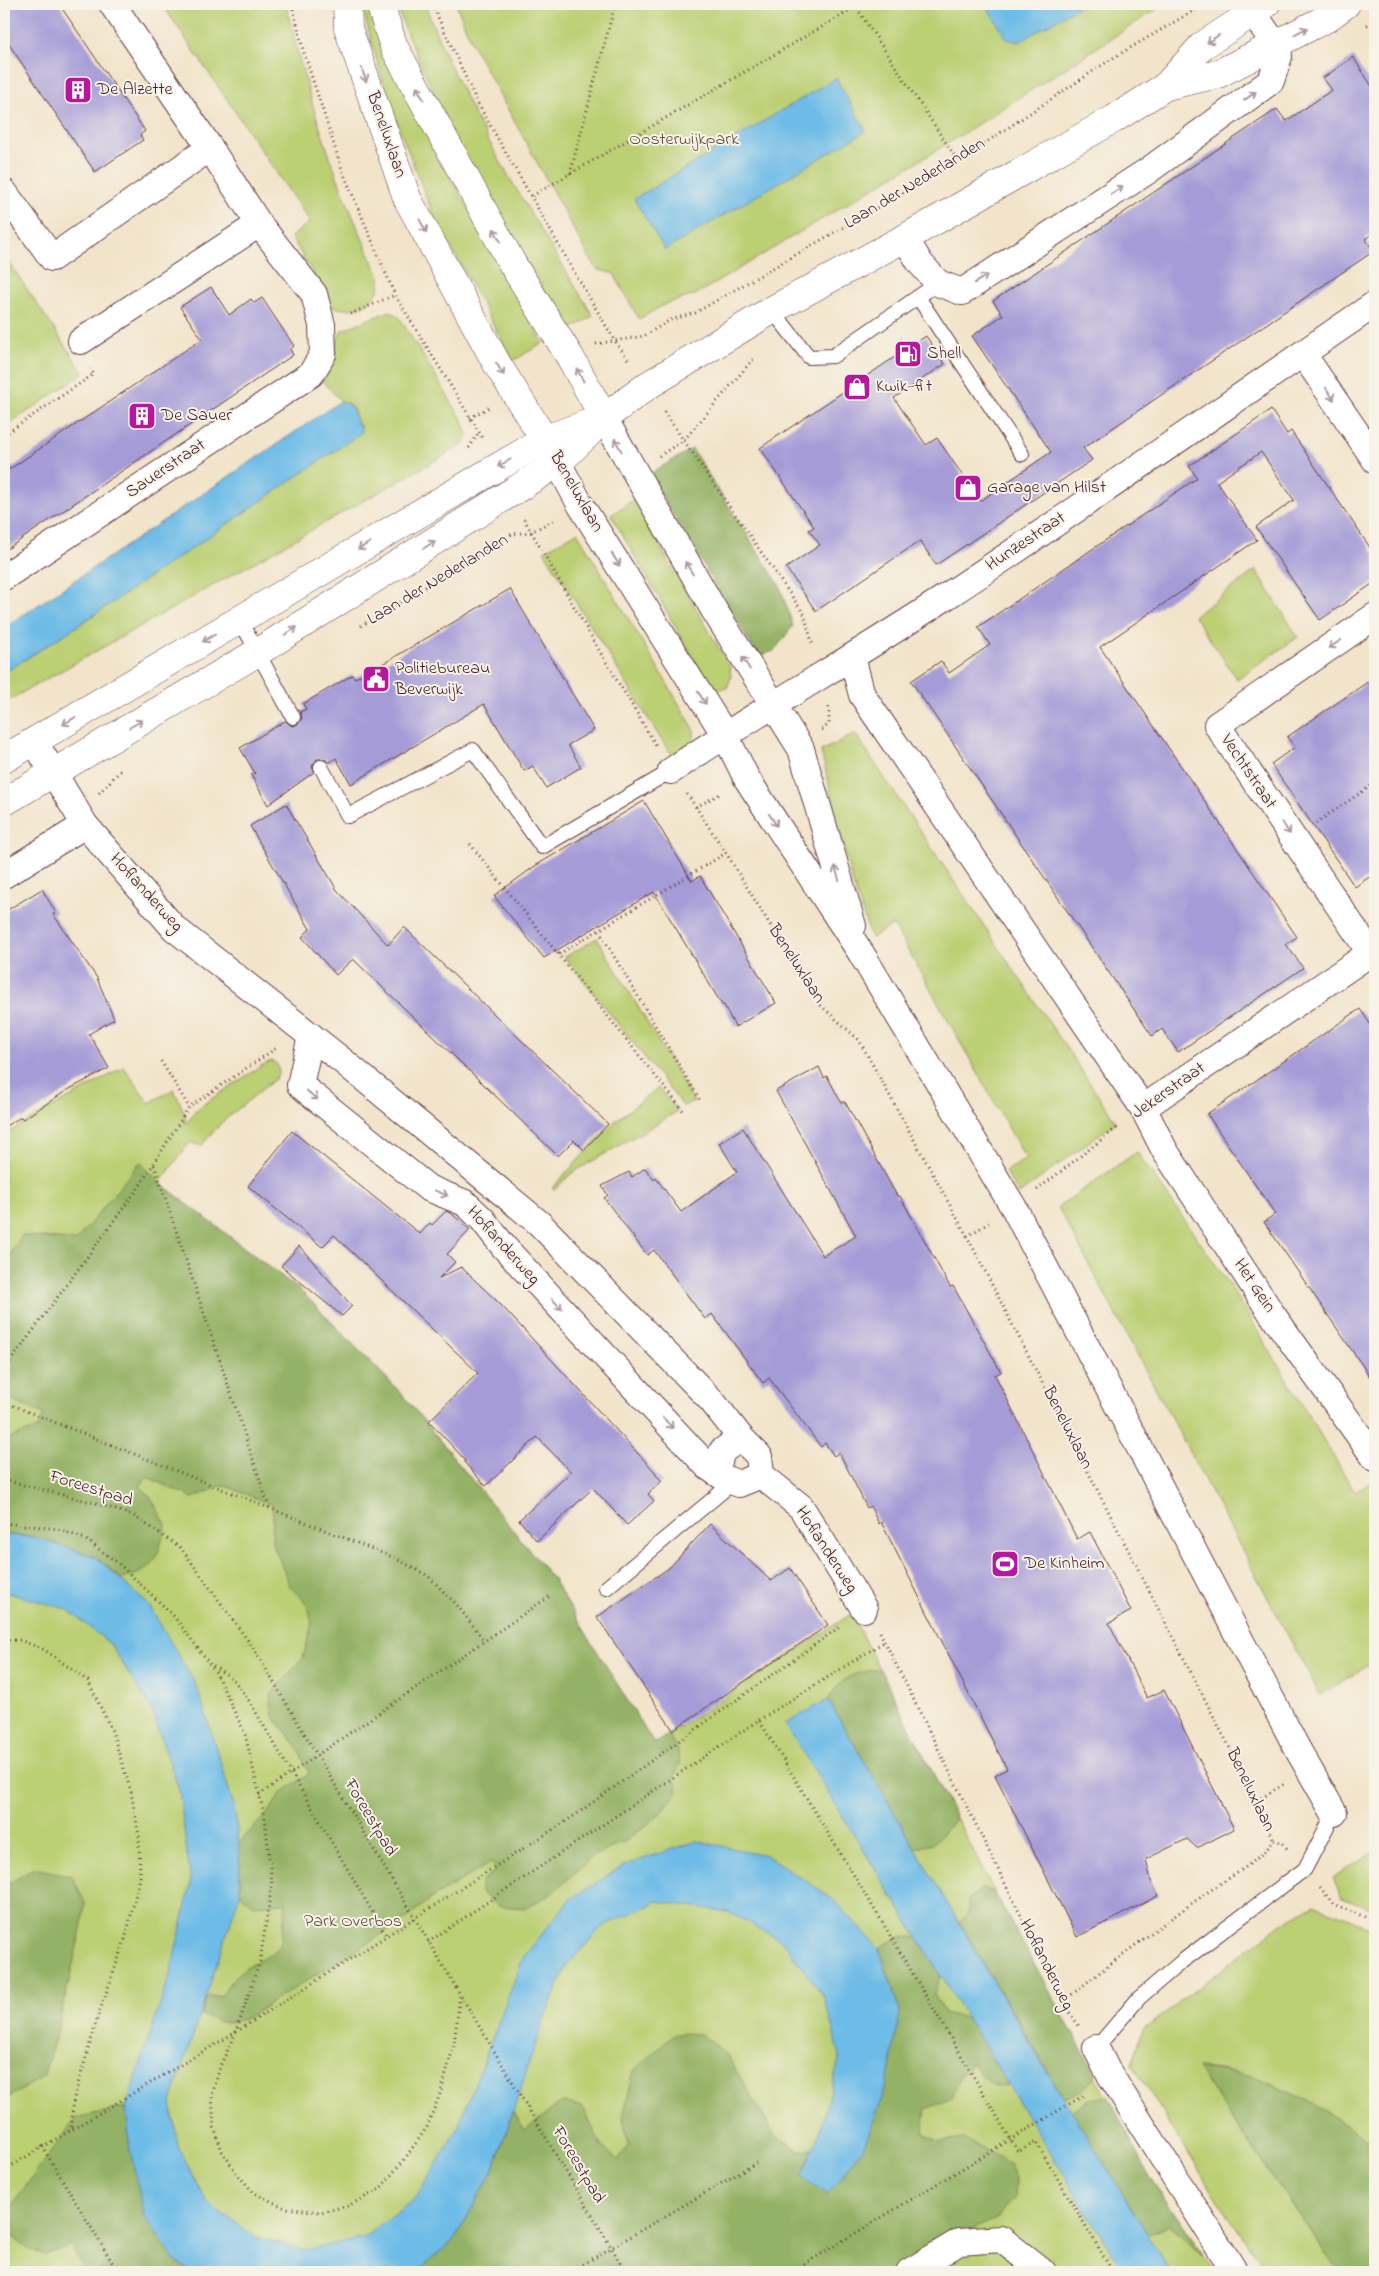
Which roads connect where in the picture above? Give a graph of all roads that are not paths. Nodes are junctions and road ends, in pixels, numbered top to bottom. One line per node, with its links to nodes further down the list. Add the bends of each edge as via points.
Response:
1 (112, 4): 8 (street, Sauerstraat)
2 (347, 4): 18 (main road, Beneluxlaan, one-way to 18, via 348,28 407,198 498,364)
3 (380, 4): 17 (main road, Beneluxlaan, one-way to 3, via 513,265 394,46)
4 (1346, 4): 6 (main road, Laan der Nederlanden, one-way to 4, via 1334,14)
5 (1260, 8): 6 (street, Laan der Nederlanden); 7 (main road, Laan der Nederlanden, one-way to 7, via 1202,46)
6 (1275, 45): 7 (main road, Laan der Nederlanden, via 1218,74); 12 (street, one-way to 6, via 962,292 1149,170 1271,81 1279,56)
7 (1166, 86): 11 (main road, Laan der Nederlanden)
8 (210, 148): 9 (street, via 52,258); 10 (street, Sauerstraat)
9 (4, 192)
10 (259, 224): 15 (street); 22 (street, Sauerstraat, via 314,294 322,326 323,354 311,374)
11 (905, 238): 12 (street, via 920,263); 14 (main road, Laan der Nederlanden)
12 (928, 290): 14 (lane, via 833,356 809,357); 19 (lane)
13 (1375, 304): 16 (street, Hunzestraat)
14 (772, 310): 17 (main road, Laan der Nederlanden, via 647,386)
15 (81, 341)
16 (1303, 354): 20 (street, one-way to 20); 26 (street, Hunzestraat)
17 (604, 418): 18 (main road, Laan der Nederlanden); 21 (main road, Laan der Nederlanden); 27 (street, Beneluxlaan, one-way to 17)
18 (546, 439): 21 (main road, Beneluxlaan); 24 (main road, Laan der Nederlanden, one-way to 24)
19 (1022, 454)
20 (1375, 460)
21 (558, 463): 25 (main road, Laan der Nederlanden, one-way to 21); 29 (street, Beneluxlaan, one-way to 29, via 580,504)
22 (4, 577)
23 (1375, 616): 39 (street, Vechtstraat, one-way to 39, via 1217,725)
24 (240, 620): 25 (lane); 30 (main road, Laan der Nederlanden, one-way to 30)
25 (258, 652): 28 (lane); 34 (main road, Laan der Nederlanden, one-way to 25)
26 (852, 657): 27 (street, Hunzestraat); 41 (street, via 862,695)
27 (772, 705): 29 (street, Hunzestraat); 38 (street, Beneluxlaan, one-way to 27, via 801,749)
28 (292, 717)
29 (725, 735): 33 (street, Hunzestraat); 38 (street, Beneluxlaan, one-way to 38, via 746,779)
30 (34, 742): 31 (main road, Laan der Nederlanden); 34 (street, Hoflanderweg)
31 (4, 759)
32 (321, 767): 33 (lane, via 348,816 473,750 542,847)
33 (671, 771)
34 (53, 772): 35 (main road, Laan der Nederlanden); 36 (street, Hoflanderweg)
35 (4, 802)
36 (81, 816): 37 (street); 40 (street, Hoflanderweg, via 174,928)
37 (4, 874)
38 (861, 953): 48 (street, Beneluxlaan, via 1014,1208)
39 (1374, 953): 41 (street, Jekerstraat)
40 (307, 1033): 42 (street, Hoflanderweg, via 539,1223 712,1401); 45 (street, Hoflanderweg, one-way to 45, via 300,1085 428,1188 465,1203 708,1467)
41 (1143, 1108): 43 (street, Het Gein, via 1165,1151 1272,1314)
42 (741, 1438): 44 (street, Hoflanderweg, via 759,1456); 45 (street, via 722,1451)
43 (1375, 1458)
44 (761, 1475): 45 (street, via 739,1484); 47 (street, Hoflanderweg, via 801,1507)
45 (723, 1477): 46 (lane, via 725,1488)
46 (606, 1588)
47 (864, 1609)
48 (1334, 1813): 49 (lane, via 1305,1868 1166,1974 1139,1998)
49 (1096, 2048): 52 (street)
50 (910, 2272): 51 (street, via 959,2242 1001,2239)
51 (1044, 2272)
52 (1235, 2272)

